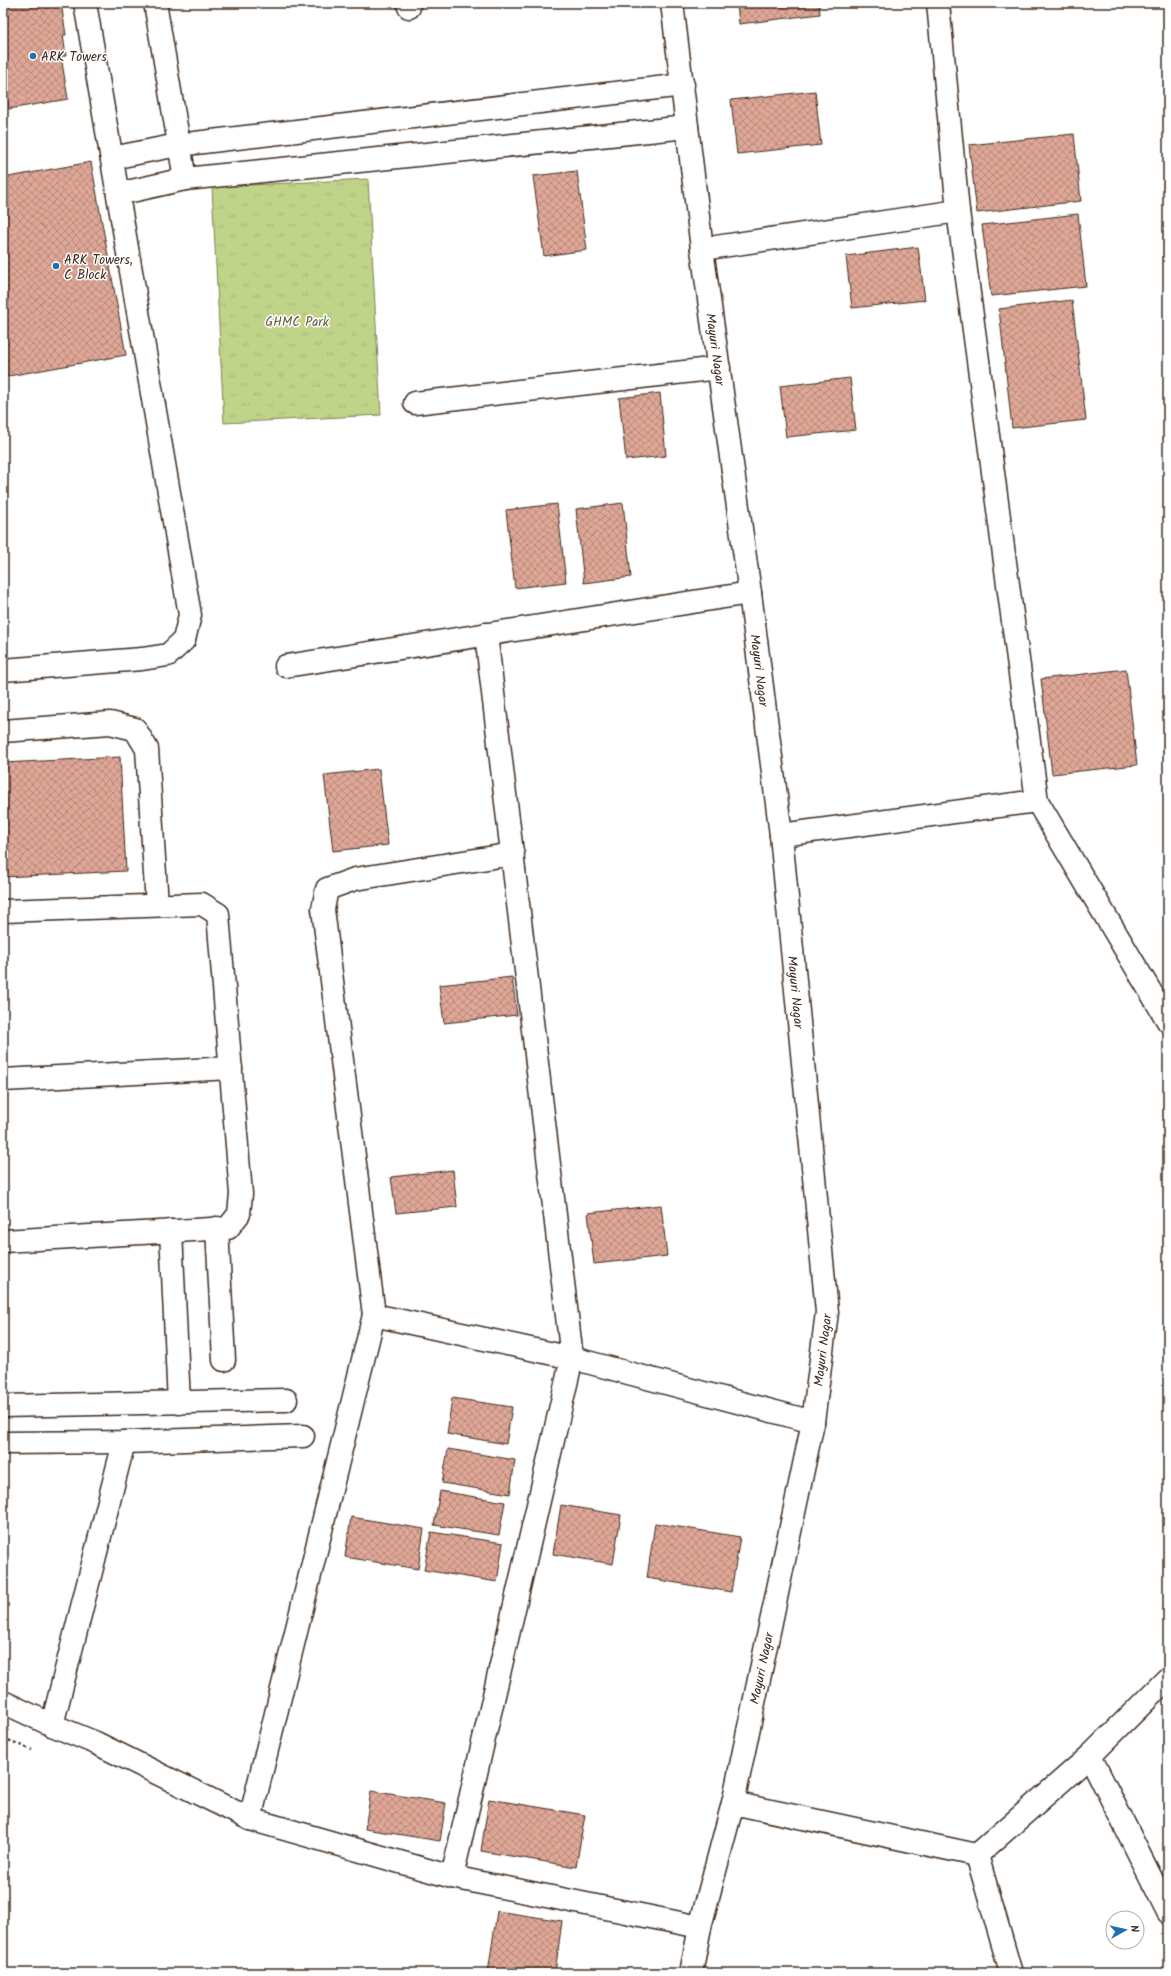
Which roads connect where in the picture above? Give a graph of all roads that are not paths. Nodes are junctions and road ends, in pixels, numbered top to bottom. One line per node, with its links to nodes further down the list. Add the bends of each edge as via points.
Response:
1 (85, 3): 8 (street)
2 (154, 3): 7 (street)
3 (672, 3): 5 (street, Mayuri Nagar)
4 (938, 3): 11 (street)
5 (683, 85): 6 (street, Mayuri Nagar); 7 (street)
6 (688, 127): 9 (street); 12 (street, Mayuri Nagar)
7 (178, 145): 8 (street); 9 (street)
8 (112, 158): 10 (street)
9 (185, 179): 10 (street)
10 (118, 194): 18 (street, via 190,615 184,640 168,654 142,659)
11 (958, 211): 12 (street); 20 (street)
12 (702, 249): 13 (street, Mayuri Nagar)
13 (719, 368): 14 (street); 15 (street, Mayuri Nagar)
14 (415, 403)
15 (750, 593): 16 (street); 21 (street, Mayuri Nagar)
16 (486, 634): 17 (street); 22 (street)
17 (286, 666)
18 (3, 670)
19 (3, 731): 23 (street, via 110,723 135,729 147,749)
20 (1037, 801): 21 (street); 25 (street)
21 (781, 835): 37 (street, Mayuri Nagar, via 827,1312)
22 (513, 854): 31 (street, via 355,879 327,889 323,909); 32 (street)
23 (157, 905): 24 (street); 26 (street, via 202,904 218,914)
24 (3, 911)
25 (1168, 1021)
26 (231, 1068): 27 (street); 28 (street, via 240,1207 239,1214 228,1228)
27 (3, 1080)
28 (217, 1228): 29 (street); 33 (street)
29 (171, 1231): 30 (street); 35 (street)
30 (3, 1241)
31 (374, 1315): 32 (street); 46 (street)
32 (572, 1358): 37 (street); 48 (street)
33 (224, 1360)
34 (286, 1400): 35 (street)
35 (179, 1403): 36 (street)
36 (3, 1406)
37 (813, 1422): 45 (street, Mayuri Nagar)
38 (303, 1436): 39 (street)
39 (124, 1442): 40 (street); 43 (street)
40 (3, 1443)
41 (1168, 1678): 44 (street)
42 (3, 1702): 43 (street)
43 (52, 1725): 46 (street)
44 (1090, 1756): 47 (street); 49 (street)
45 (733, 1803): 47 (street); 50 (street, Mayuri Nagar)
46 (250, 1818): 48 (street)
47 (977, 1855): 52 (street)
48 (452, 1877): 50 (street)
49 (1168, 1912)
50 (700, 1927): 51 (street, Mayuri Nagar)
51 (691, 1973)
52 (1011, 1973)

